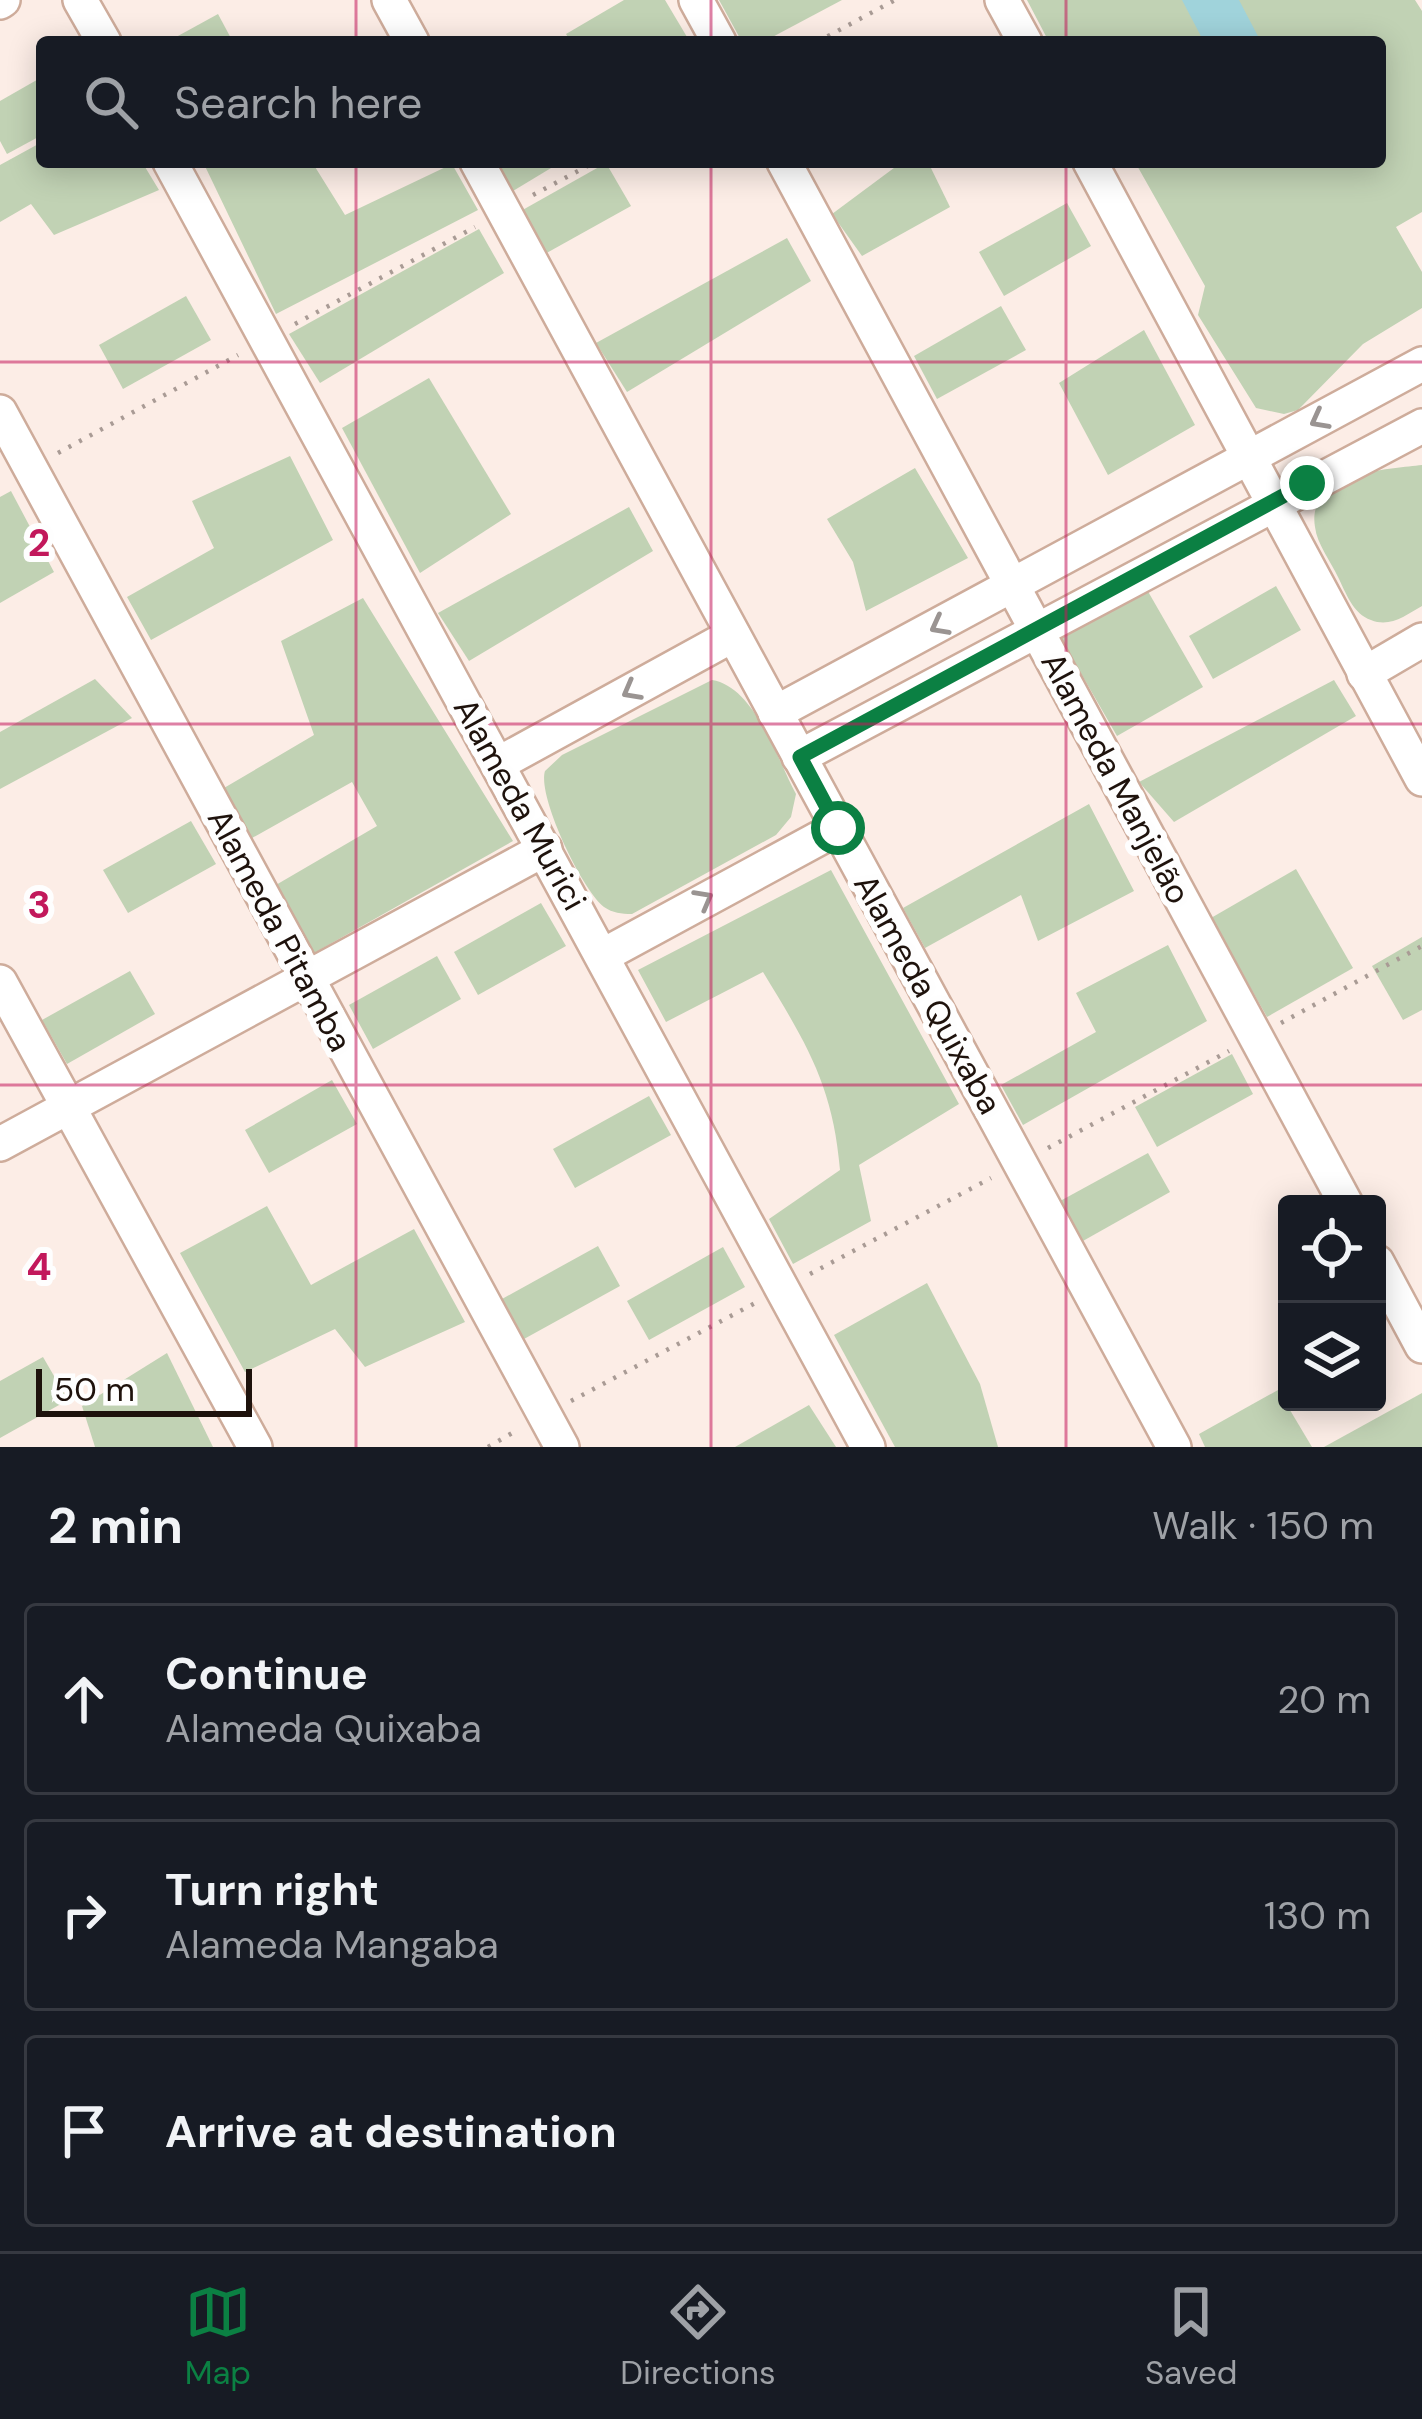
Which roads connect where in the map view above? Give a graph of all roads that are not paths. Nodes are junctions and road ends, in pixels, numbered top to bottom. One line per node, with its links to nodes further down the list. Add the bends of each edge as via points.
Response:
1 (80, 0): 5 (street)
2 (389, 0): 6 (street)
3 (696, 0): 7 (street)
4 (1002, 0): 8 (street)
5 (101, 36)
6 (409, 36)
7 (715, 36)
8 (1022, 36)
9 (173, 168): 26 (street, Alameda Murici)
10 (480, 168): 21 (street, Alameda Quixaba)
11 (787, 168): 19 (street, Alameda Manjelão)
12 (1093, 168): 17 (street)
13 (1422, 364): 14 (street)
14 (1390, 382): 16 (street); 17 (street, one-way to 17)
15 (0, 412): 31 (street, Alameda Pitamba)
16 (1419, 428): 18 (street)
17 (1251, 457): 18 (street); 19 (street)
18 (1274, 502): 20 (street); 23 (street)
19 (1013, 587): 20 (street, Alameda Manjelão); 24 (street, one-way to 24)
20 (1036, 629): 25 (street); 35 (street, Alameda Manjelão)
21 (733, 635): 24 (street, Alameda Quixaba); 26 (street, one-way to 26)
22 (1422, 640): 23 (street)
23 (1364, 674): 27 (street)
24 (775, 713): 25 (street, Alameda Quixaba)
25 (800, 757): 28 (street, Alameda Quixaba)
26 (498, 764): 29 (street, Alameda Murici)
27 (1422, 779)
28 (838, 828): 30 (street, one-way to 28); 41 (street, Alameda Quixaba)
29 (545, 849): 30 (street, Alameda Murici); 31 (street)
30 (602, 956): 40 (street, Alameda Murici)
31 (304, 976): 33 (street); 39 (street, Alameda Pitamba)
32 (0, 982): 33 (street)
33 (67, 1107): 34 (street); 38 (street)
34 (0, 1144)
35 (1341, 1195)
36 (1386, 1279): 37 (street)
37 (1422, 1346)
38 (255, 1447)
39 (562, 1447)
40 (868, 1447)
41 (1174, 1447)

